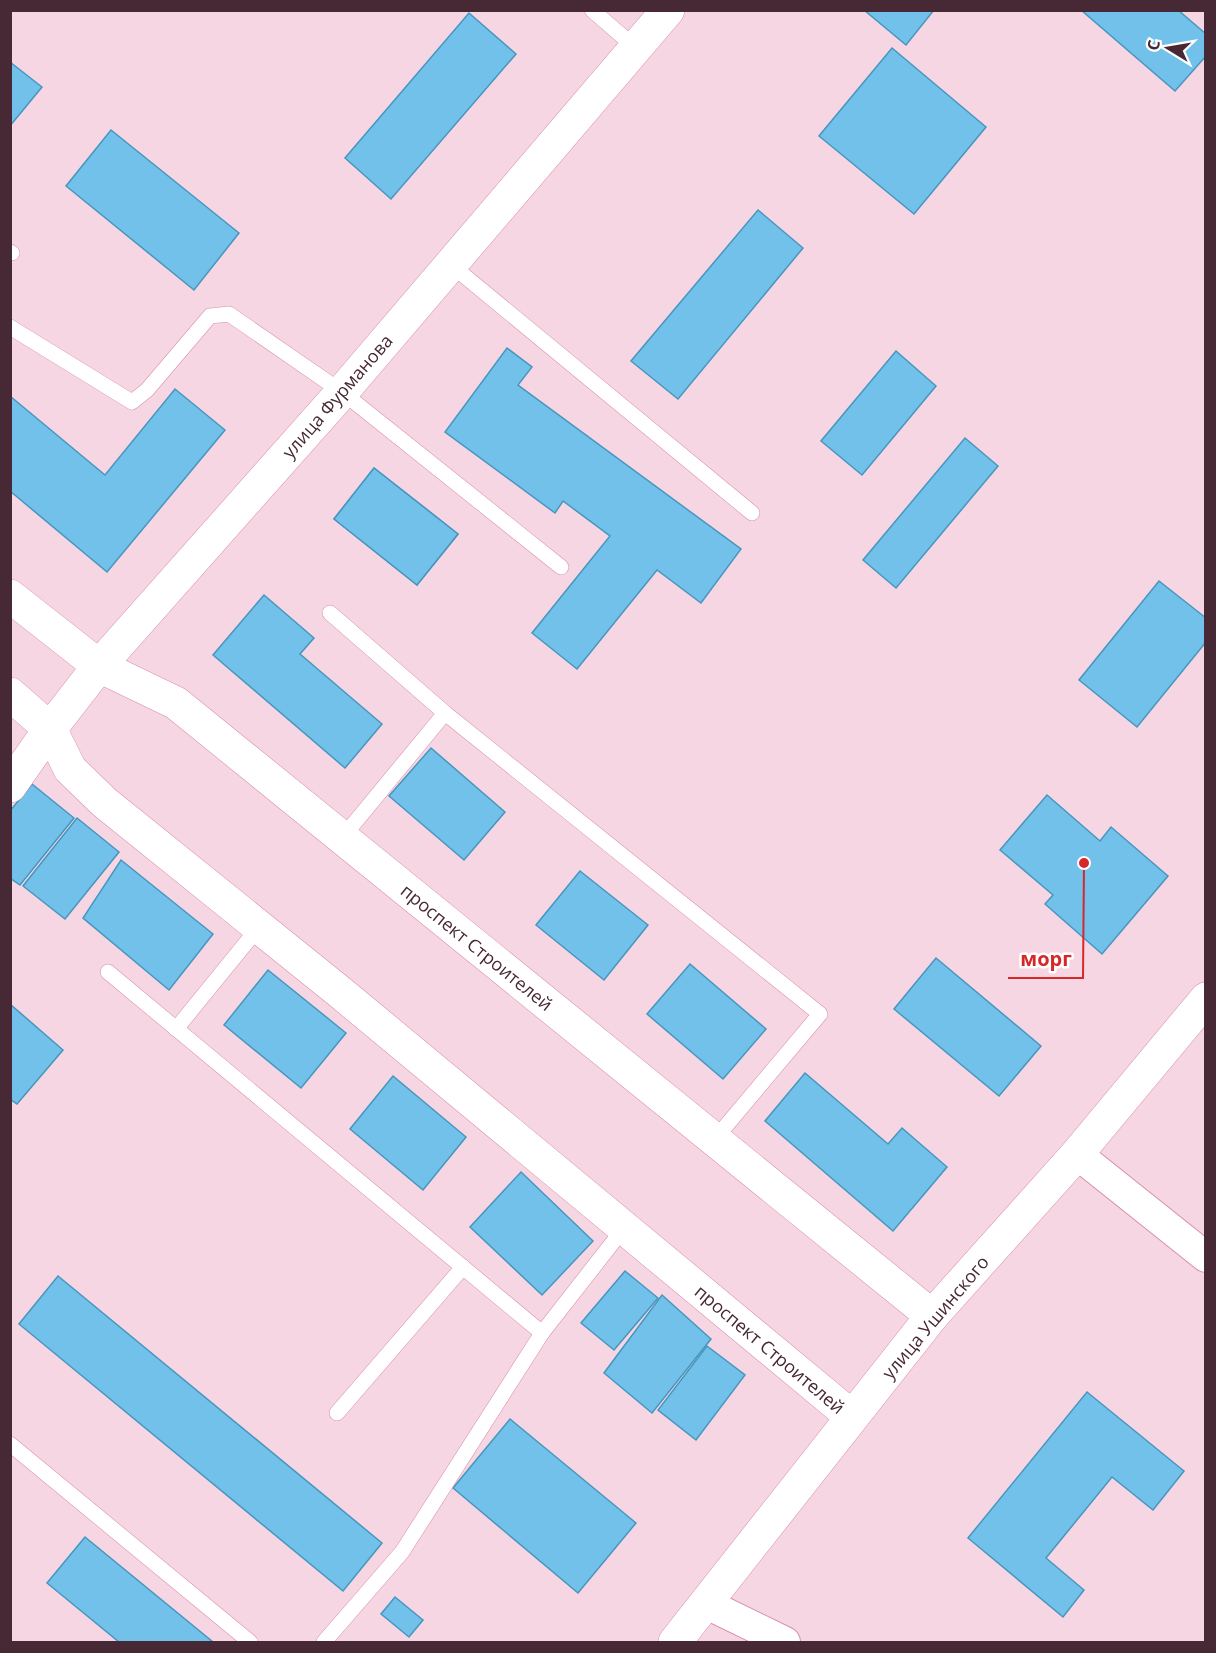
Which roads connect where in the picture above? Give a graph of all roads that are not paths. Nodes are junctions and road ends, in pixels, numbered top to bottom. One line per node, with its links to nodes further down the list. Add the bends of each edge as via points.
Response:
1 (592, 10): 3 (lane)
2 (668, 10): 3 (street, улица Фурманова)
3 (636, 48): 4 (street, улица Фурманова)
4 (450, 264): 6 (street, улица Фурманова); 7 (lane)
5 (10, 327): 6 (lane, via 132,402 147,390 210,316 229,314)
6 (342, 392): 8 (lane); 11 (street, улица Фурманова)
7 (752, 513)
8 (561, 567)
9 (10, 596): 11 (street, проспект Строителей)
10 (330, 613): 13 (lane)
11 (99, 666): 14 (street, улица Фурманова); 16 (street, проспект Строителей, via 176,703)
12 (10, 694): 14 (street, проспект Строителей)
13 (445, 713): 16 (lane); 21 (lane, via 820,1014)
14 (50, 729): 15 (street, улица Фурманова); 17 (street, проспект Строителей, via 70,769)
15 (10, 786)
16 (342, 838): 21 (street, проспект Строителей)
17 (259, 927): 20 (lane); 23 (street, проспект Строителей)
18 (108, 972): 20 (lane)
19 (1206, 999): 22 (street, улица Ушинского)
20 (176, 1029): 25 (lane)
21 (714, 1140): 26 (street, проспект Строителей)
22 (1077, 1154): 24 (street); 26 (street, улица Ушинского)
23 (624, 1228): 27 (lane); 29 (street, проспект Строителей)
24 (1206, 1257)
25 (463, 1267): 27 (lane); 28 (lane)
26 (932, 1317): 29 (street, улица Ушинского)
27 (542, 1333): 33 (lane, via 402,1552)
28 (337, 1413)
29 (851, 1416): 31 (street, улица Ушинского)
30 (10, 1444): 32 (lane)
31 (707, 1604): 34 (street, улица Ушинского); 35 (street)
32 (250, 1642)
33 (324, 1642)
34 (675, 1642)
35 (785, 1642)

